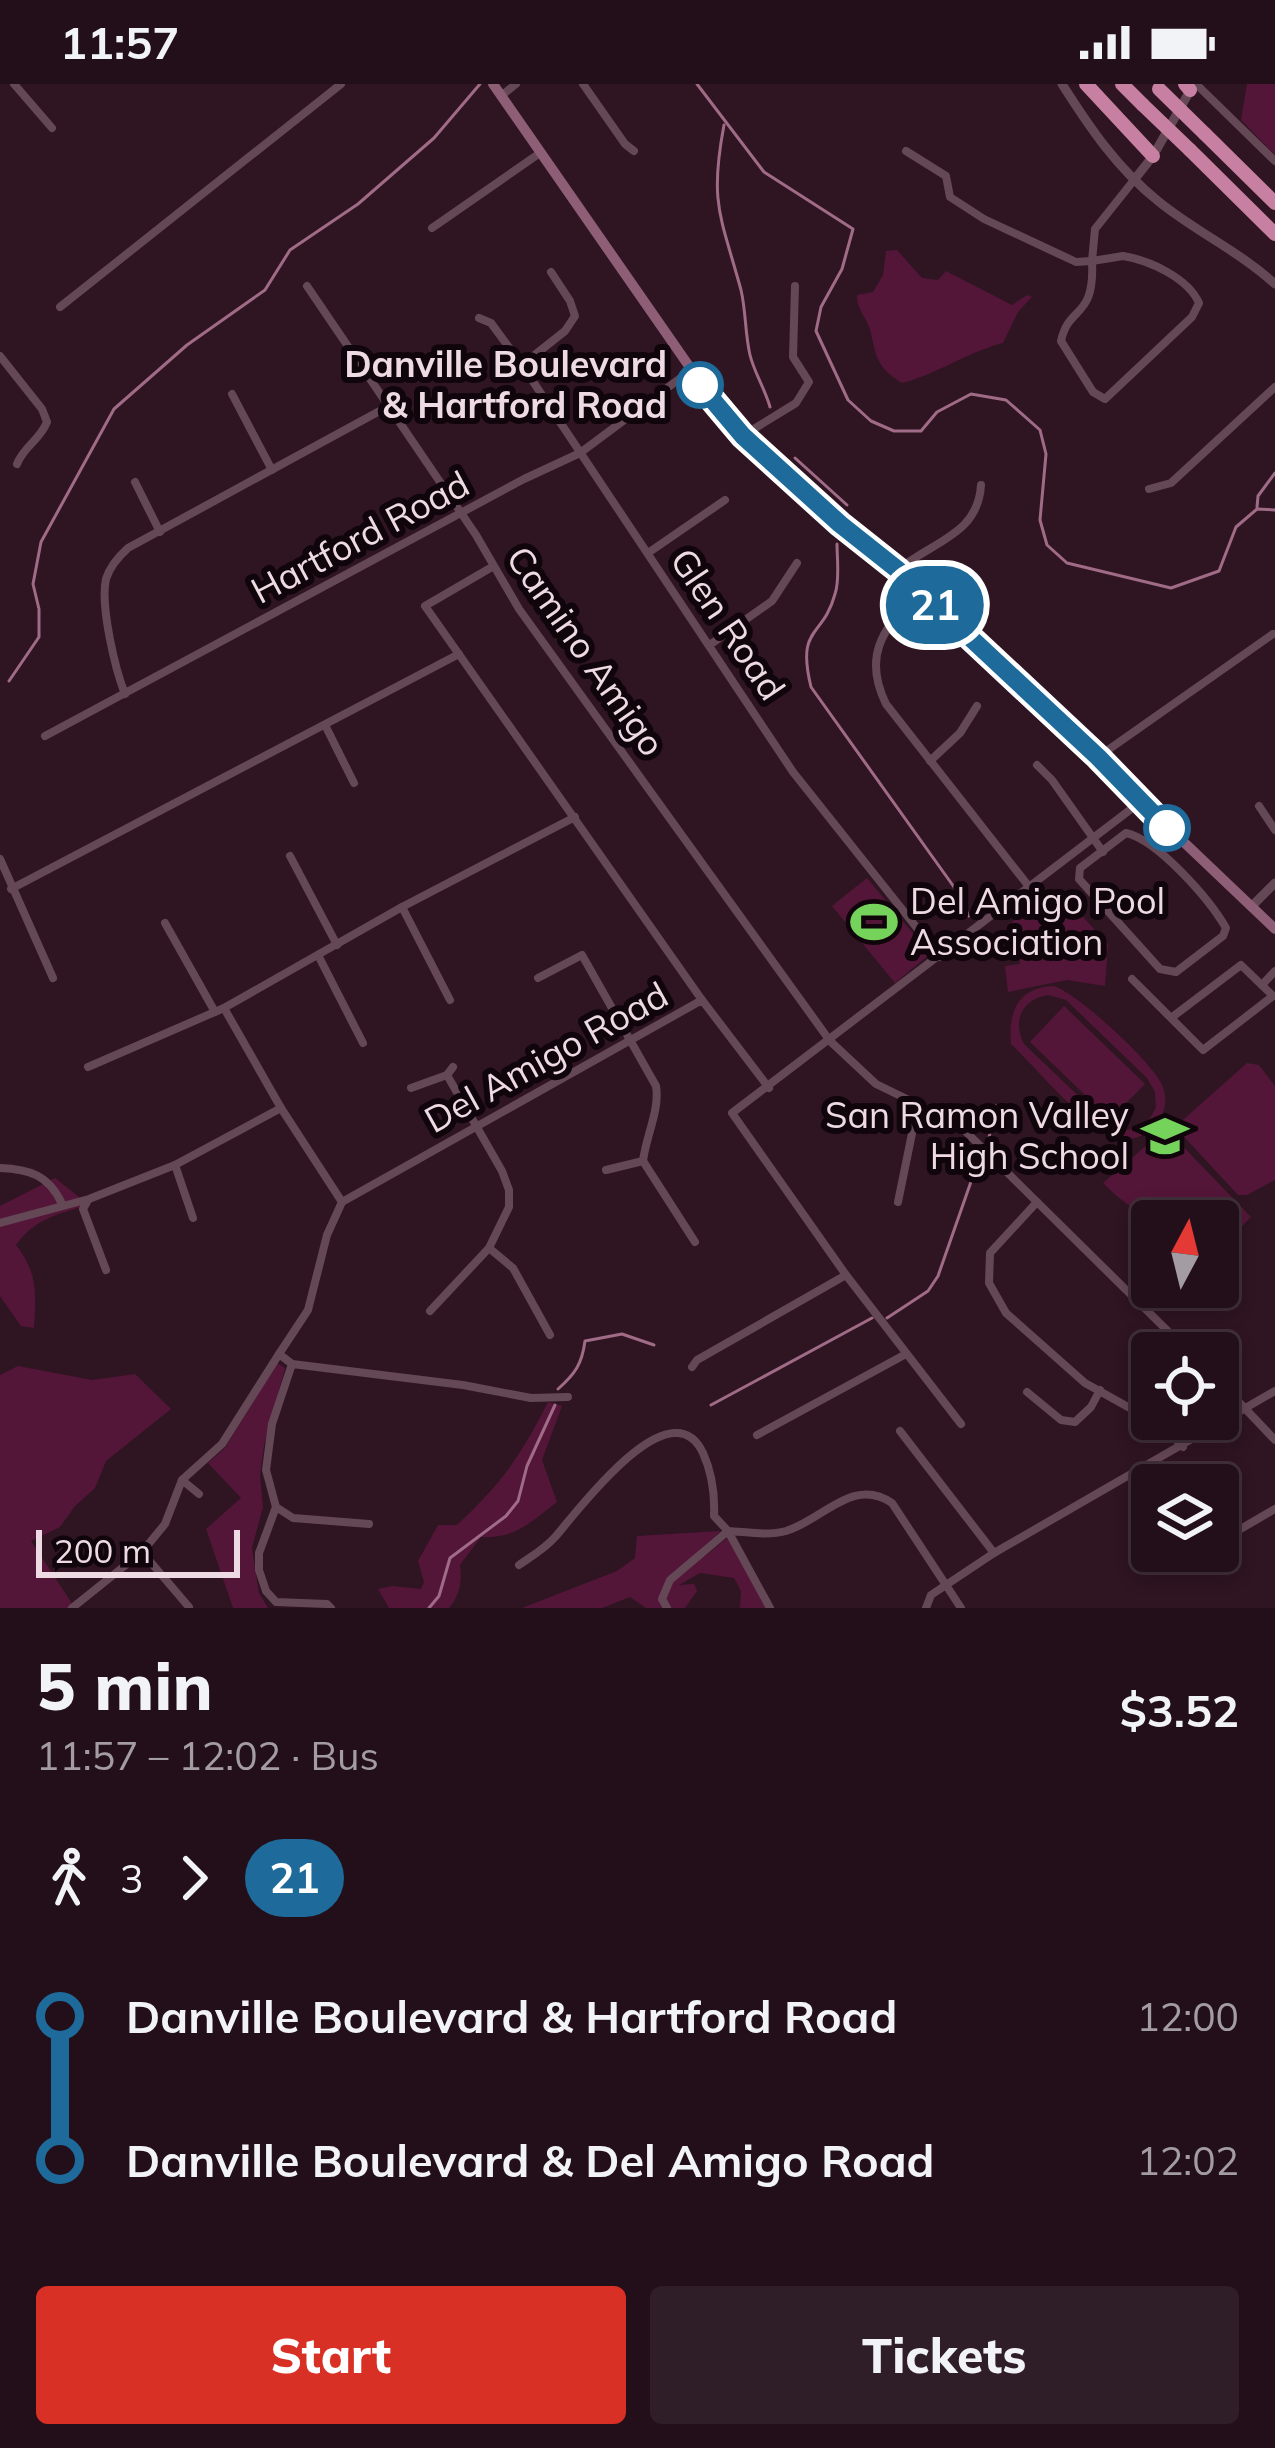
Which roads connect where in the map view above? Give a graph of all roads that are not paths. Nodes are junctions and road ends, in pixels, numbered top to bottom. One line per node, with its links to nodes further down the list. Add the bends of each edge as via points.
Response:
1 (14, 84): 12 (street)
2 (340, 84): 27 (street)
3 (493, 84): 11 (main road)
4 (516, 84): 11 (street)
5 (583, 84): 13 (street)
6 (1062, 84): 18 (street)
7 (1086, 84): 16 (highway)
8 (1122, 84): 21 (highway, bridge)
9 (1191, 86): 16 (street); 17 (street)
10 (1157, 87): 19 (highway, bridge)
11 (501, 96): 15 (main road)
12 (52, 128)
13 (634, 151)
14 (907, 151): 22 (street, via 946,176 950,197 984,219 1042,249)
15 (541, 152): 20 (street); 31 (main road)
16 (1153, 156): 18 (street)
17 (1275, 161)
18 (1134, 179): 22 (street, via 1095,229); 24 (street)
19 (1275, 203)
20 (432, 228)
21 (1275, 234)
22 (1092, 261): 22 (street, via 1092,296 1061,341 1105,399 1198,303 1139,258)
23 (551, 272): 30 (street, via 574,316)
24 (1275, 284)
25 (307, 286): 34 (street, Camino Amigo)
26 (795, 286): 35 (street, via 794,357 809,382 796,403)
27 (60, 307)
28 (479, 318): 30 (street, Glen Road)
29 (0, 356): 37 (street, via 47,422)
30 (522, 365): 36 (street, Glen Road)
31 (690, 371): 35 (main road); 36 (street, Hartford Road)
32 (1275, 387): 41 (street, via 1172,483)
33 (232, 394): 38 (street)
34 (387, 407): 38 (street); 43 (street, Camino Amigo)
35 (743, 436): 48 (main road)
36 (580, 453): 43 (street, Hartford Road); 45 (street, Glen Road)
37 (17, 464)
38 (272, 470): 44 (street)
39 (135, 482): 44 (street)
40 (981, 485): 48 (street, via 980,506 965,528)
41 (1150, 489)
42 (725, 500): 45 (street)
43 (461, 514): 47 (street, Camino Amigo); 53 (street, Hartford Road)
44 (160, 532): 53 (street, via 117,557 105,583)
45 (648, 553): 51 (street, Glen Road)
46 (797, 562): 51 (street, via 772,601)
47 (492, 567): 52 (street, via 425,606); 89 (street, Camino Amigo)
48 (898, 570): 49 (main road)
49 (918, 589): 57 (main road); 58 (street, via 882,638 875,670 886,704)
50 (1273, 634): 57 (street)
51 (711, 644): 78 (street, Glen Road, via 793,772)
52 (459, 654): 55 (street); 63 (street)
53 (125, 694): 56 (street, Hartford Road)
54 (977, 706): 58 (street)
55 (325, 724): 60 (street); 71 (street)
56 (45, 736)
57 (1098, 757): 61 (main road)
58 (930, 761): 70 (street)
59 (1037, 765): 65 (street)
60 (354, 783)
61 (1139, 803): 65 (street); 72 (main road)
62 (1259, 806): 64 (street)
63 (575, 817): 73 (street); 85 (street)
64 (1275, 830)
65 (1096, 839): 66 (street); 70 (street)
66 (1103, 852): 66 (street, via 1126,833 1138,836 1196,886 1225,925 1223,936 1176,972 1160,969 1079,879 1080,868)
67 (290, 856): 76 (street)
68 (0, 859): 71 (street)
69 (1275, 883): 72 (street)
70 (1030, 888): 78 (street)
71 (11, 889): 80 (street)
72 (1252, 906): 75 (main road)
73 (402, 907): 76 (street); 84 (street)
74 (165, 923): 86 (street)
75 (1275, 928)
76 (337, 945): 77 (street)
77 (318, 956): 86 (street); 90 (street)
78 (940, 957): 89 (street)
79 (1275, 971): 83 (street)
80 (52, 978)
81 (538, 978): 88 (street, via 582,956)
82 (1132, 979): 87 (street)
83 (1262, 985): 87 (street, via 1241,964); 87 (street, via 1273,996 1203,1050)
84 (450, 1000)
85 (702, 1000): 88 (street, Del Amigo Road); 93 (street, Del Amigo Road)
86 (219, 1010): 91 (street); 95 (street)
87 (1171, 1018)
88 (630, 1040): 96 (street, Del Amigo Road); 97 (street, via 659,1104)
89 (830, 1041): 93 (street); 94 (street, Camino Amigo, via 876,1084)
90 (363, 1043)
91 (88, 1067)
92 (411, 1088): 96 (street, via 450,1071)
93 (769, 1088): 111 (street, via 732,1113)
94 (918, 1104): 103 (street); 104 (street, Camino Amigo, via 958,1124)
95 (281, 1108): 98 (street); 102 (street)
96 (476, 1127): 102 (street, Del Amigo Road); 109 (street, via 509,1190)
97 (643, 1161): 100 (street); 108 (street)
98 (175, 1166): 101 (street); 106 (street)
99 (0, 1168): 105 (street, via 31,1169)
100 (606, 1170)
101 (89, 1199): 105 (street); 110 (street, via 83,1209)
102 (342, 1202): 115 (street, via 308,1310)
103 (898, 1202)
104 (1037, 1202): 113 (street, Camino Amigo); 119 (street, via 990,1253 988,1283 1006,1313)
105 (62, 1204): 107 (street)
106 (194, 1218)
107 (0, 1223)
108 (695, 1242)
109 (489, 1249): 112 (street); 114 (street, via 513,1268)
110 (106, 1270)
111 (846, 1275): 116 (street); 118 (street)
112 (430, 1311)
113 (1169, 1332)
114 (550, 1335)
115 (279, 1354): 117 (street); 130 (street, via 221,1444)
116 (906, 1354): 125 (street); 127 (street)
117 (292, 1364): 122 (street); 132 (street, via 266,1470)
118 (692, 1367)
119 (1100, 1390): 121 (street, via 1075,1422); 129 (street)
120 (1275, 1391): 124 (street)
121 (1028, 1392)
122 (568, 1397)
123 (1239, 1401): 124 (street)
124 (1247, 1409): 128 (street); 129 (street)
125 (961, 1424)
126 (900, 1431): 138 (street)
127 (757, 1435)
128 (1275, 1440)
129 (1183, 1447): 138 (street)
130 (182, 1480): 131 (street); 137 (street, via 165,1524)
131 (199, 1495)
132 (276, 1508): 134 (street, via 292,1518); 143 (street, via 259,1552 266,1591 276,1602)
133 (1275, 1509): 135 (street)
134 (369, 1524)
135 (1239, 1530)
136 (728, 1531): 139 (street, via 714,1516 701,1449 685,1437 664,1436 605,1478 553,1540); 140 (street, via 779,1533 867,1492 892,1503); 144 (street, via 670,1580); 145 (street)
137 (142, 1552): 141 (street); 142 (street)
138 (994, 1553): 140 (street)
139 (519, 1565)
140 (943, 1587): 146 (street); 147 (street)
141 (189, 1607)
142 (72, 1608)
143 (331, 1608)
144 (667, 1608)
145 (770, 1608)
146 (926, 1608)
147 (961, 1608)

